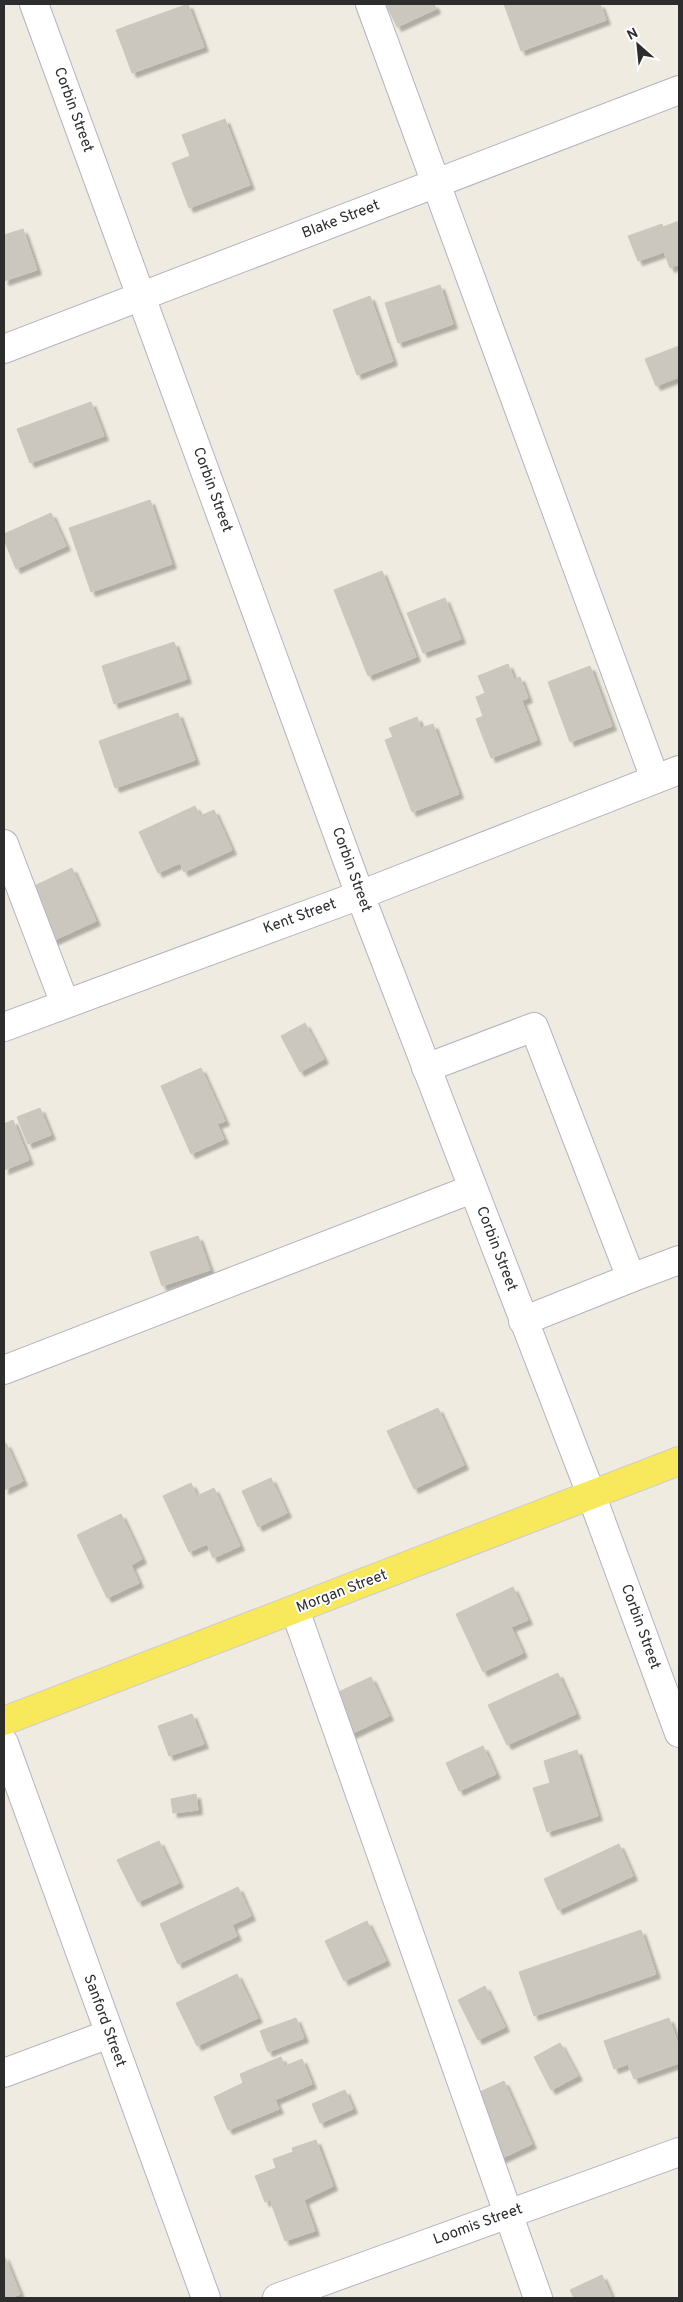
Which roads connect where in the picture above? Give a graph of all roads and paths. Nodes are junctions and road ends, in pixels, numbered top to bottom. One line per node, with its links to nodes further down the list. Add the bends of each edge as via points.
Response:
1 (34, 4): 5 (street, Corbin Street)
2 (370, 4): 4 (street)
3 (679, 90): 4 (street, Blake Street)
4 (435, 184): 5 (street, Blake Street); 7 (street)
5 (141, 297): 6 (street, Blake Street); 9 (street, Corbin Street)
6 (4, 349)
7 (667, 774): 9 (street, Kent Street)
8 (4, 844): 10 (street)
9 (360, 895): 10 (street, Kent Street); 12 (street, Corbin Street)
10 (65, 1004): 11 (street, Kent Street)
11 (4, 1027)
12 (426, 1068): 13 (street, Corbin Street); 15 (street, via 534,1026)
13 (472, 1189): 16 (street, Corbin Street); 17 (street)
14 (679, 1260): 15 (street)
15 (631, 1278): 16 (street)
16 (523, 1321): 19 (street, Corbin Street)
17 (4, 1370)
18 (679, 1461): 19 (main road, Morgan Street)
19 (590, 1494): 20 (main road, Morgan Street); 22 (street, Corbin Street)
20 (295, 1610): 21 (main road, Morgan Street); 27 (street)
21 (4, 1721)
22 (679, 1733)
23 (4, 1743): 24 (street, Sanford Street)
24 (109, 2034): 25 (street); 28 (street, Sanford Street)
25 (4, 2073)
26 (679, 2152): 27 (street, Loomis Street)
27 (508, 2214): 29 (street, Loomis Street); 30 (street)
28 (206, 2298)
29 (277, 2298)
30 (538, 2298)

